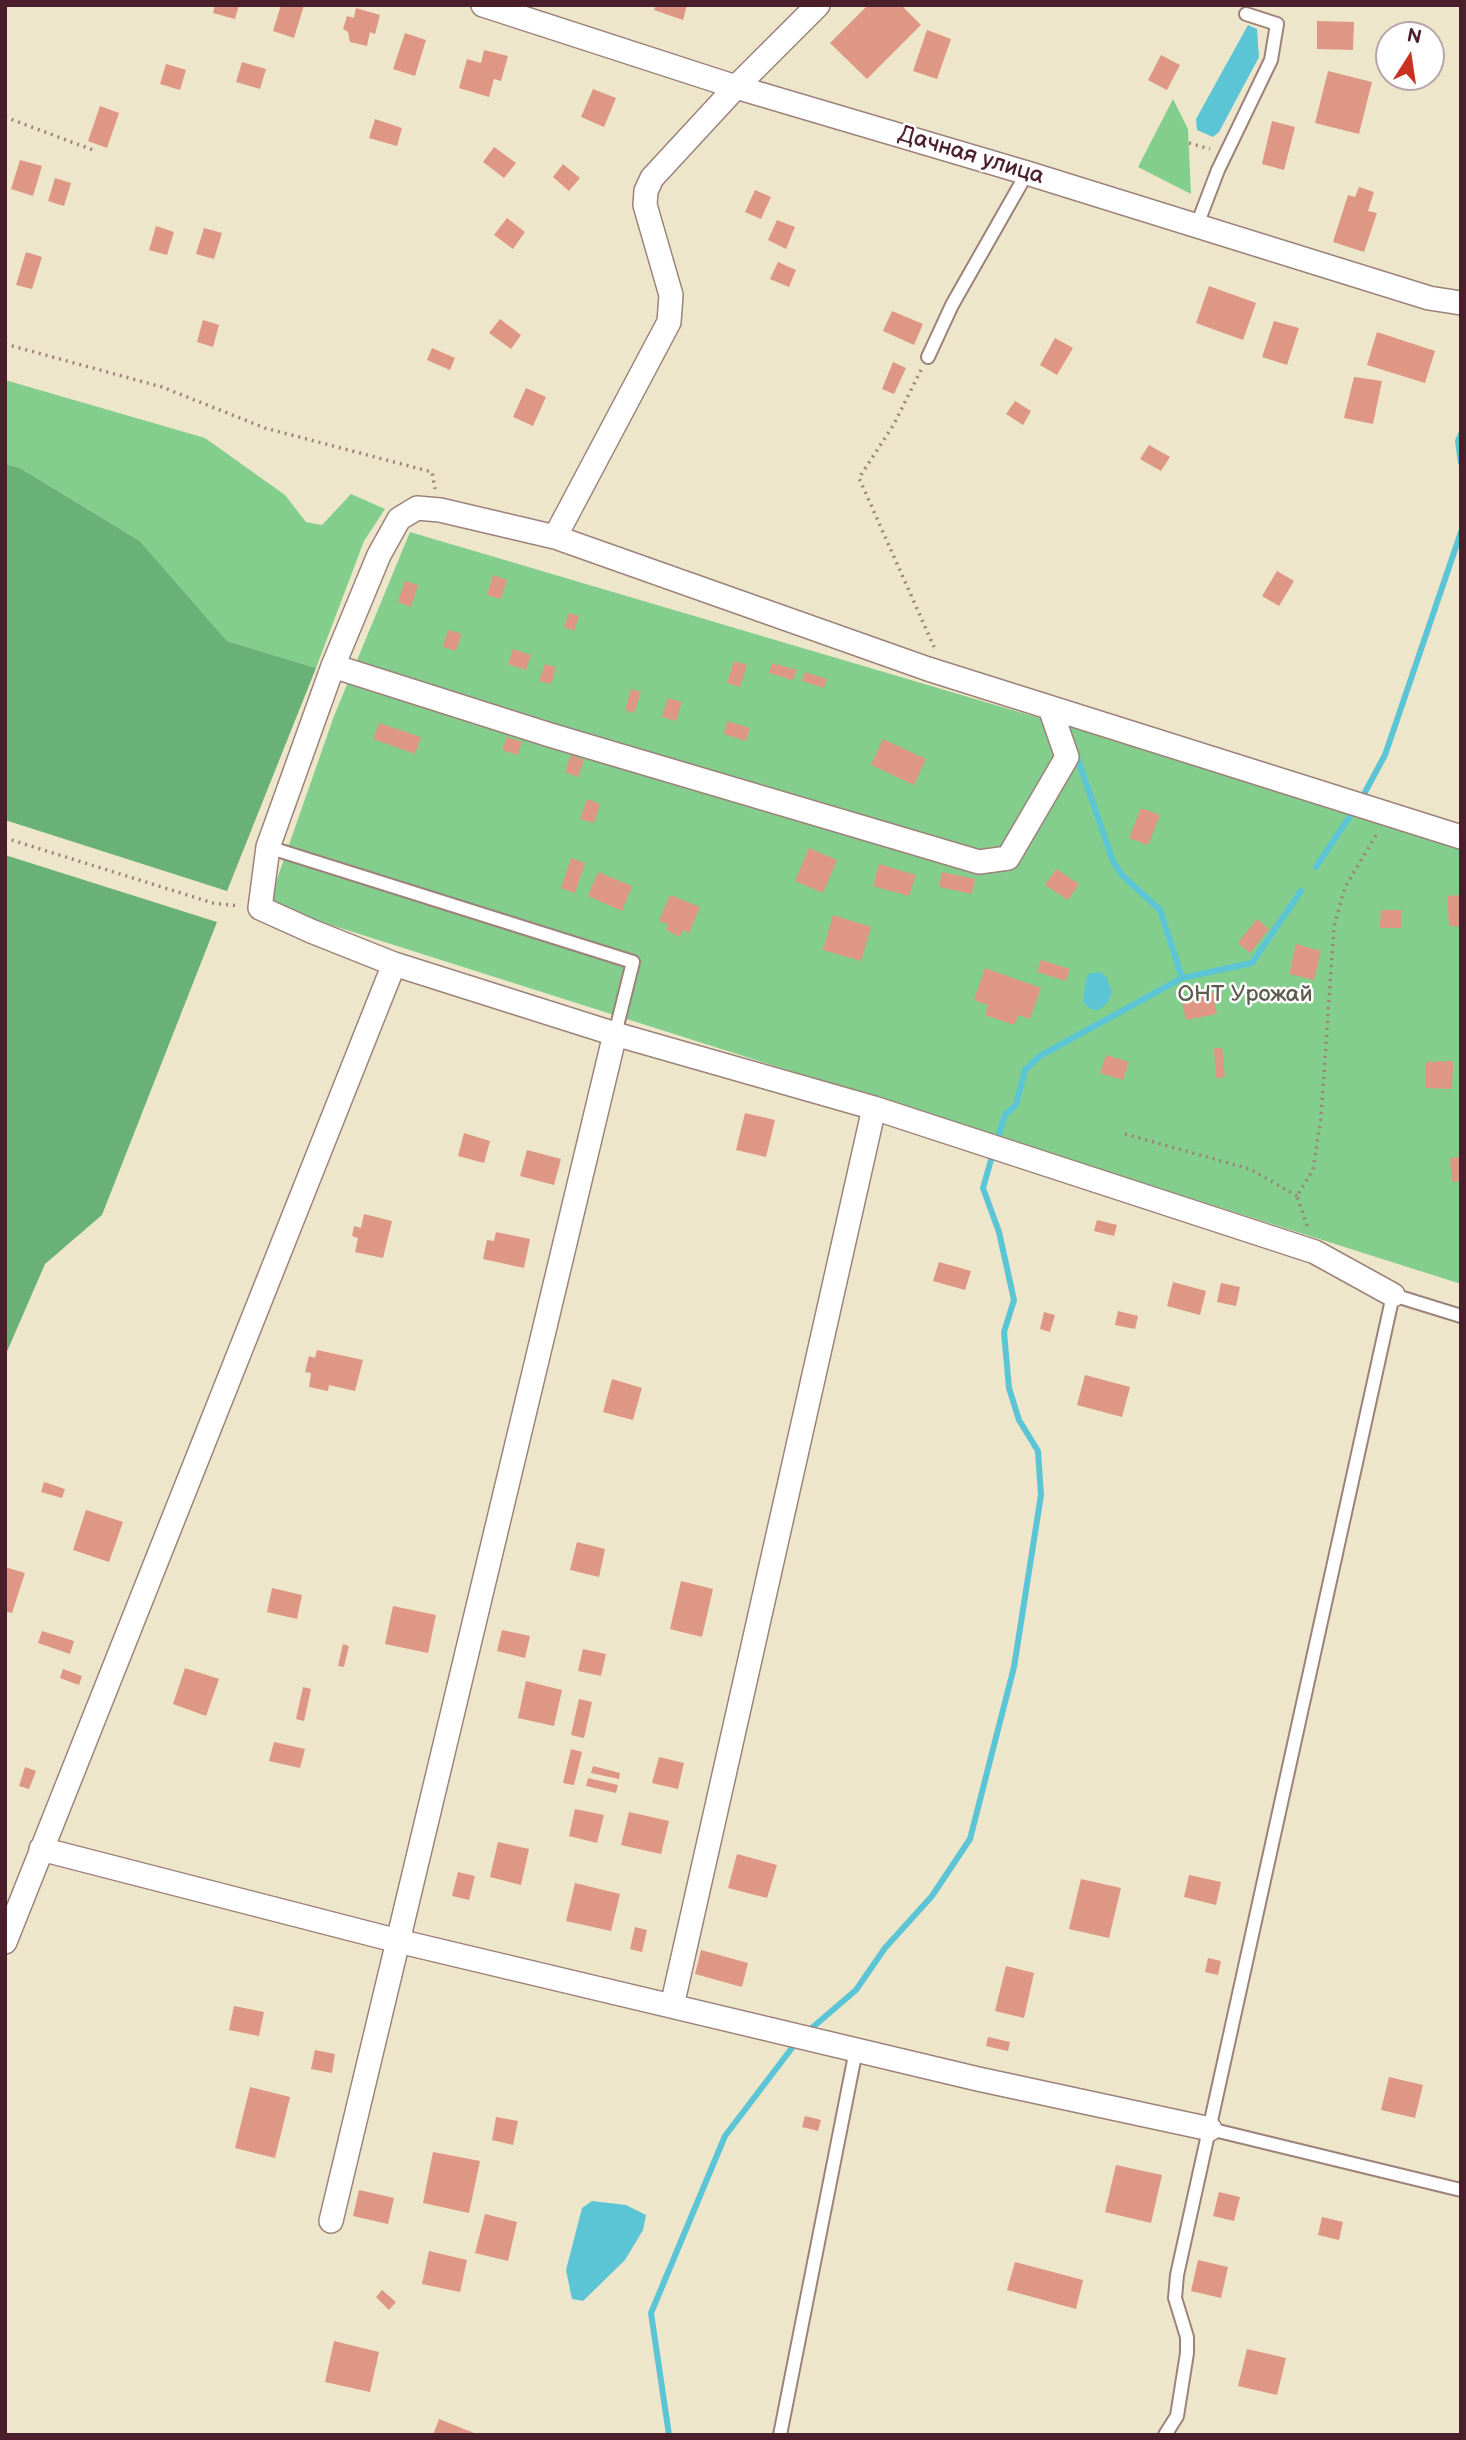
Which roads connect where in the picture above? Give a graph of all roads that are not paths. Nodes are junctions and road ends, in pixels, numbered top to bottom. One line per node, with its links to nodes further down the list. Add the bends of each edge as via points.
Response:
1 (483, 5): 4 (street, Дачная улица)
2 (818, 5): 4 (street)
3 (1246, 14): 6 (lane, via 1277,24 1271,60)
4 (736, 87): 5 (street, Дачная улица); 9 (street, via 652,178 646,191 645,205 671,295 669,322)
5 (1027, 173): 6 (street, Дачная улица); 8 (lane, via 952,305)
6 (1197, 225): 7 (street, Дачная улица, via 1429,298)
7 (1461, 303)
8 (928, 357)
9 (555, 537): 10 (street, via 417,508 399,519 379,555); 11 (street)
10 (333, 666): 11 (street, via 979,862 1008,858 1067,757); 13 (street)
11 (1050, 708): 12 (street)
12 (1461, 837)
13 (268, 847): 14 (street, via 260,908); 15 (lane, via 633,961)
14 (394, 964): 15 (street); 19 (street)
15 (615, 1034): 16 (street); 20 (street)
16 (874, 1108): 17 (street, via 1315,1252); 22 (street)
17 (1393, 1295): 18 (lane); 24 (lane)
18 (1461, 1316)
19 (41, 1849): 20 (street); 21 (street)
20 (398, 1941): 22 (street); 26 (street)
21 (5, 1942)
22 (672, 2006): 23 (street)
23 (856, 2050): 24 (street); 27 (lane)
24 (1210, 2129): 25 (lane); 28 (lane, via 1177,2275 1175,2298 1187,2337 1183,2391 1177,2416)
25 (1461, 2190)
26 (331, 2221)
27 (780, 2435)
28 (1165, 2435)

